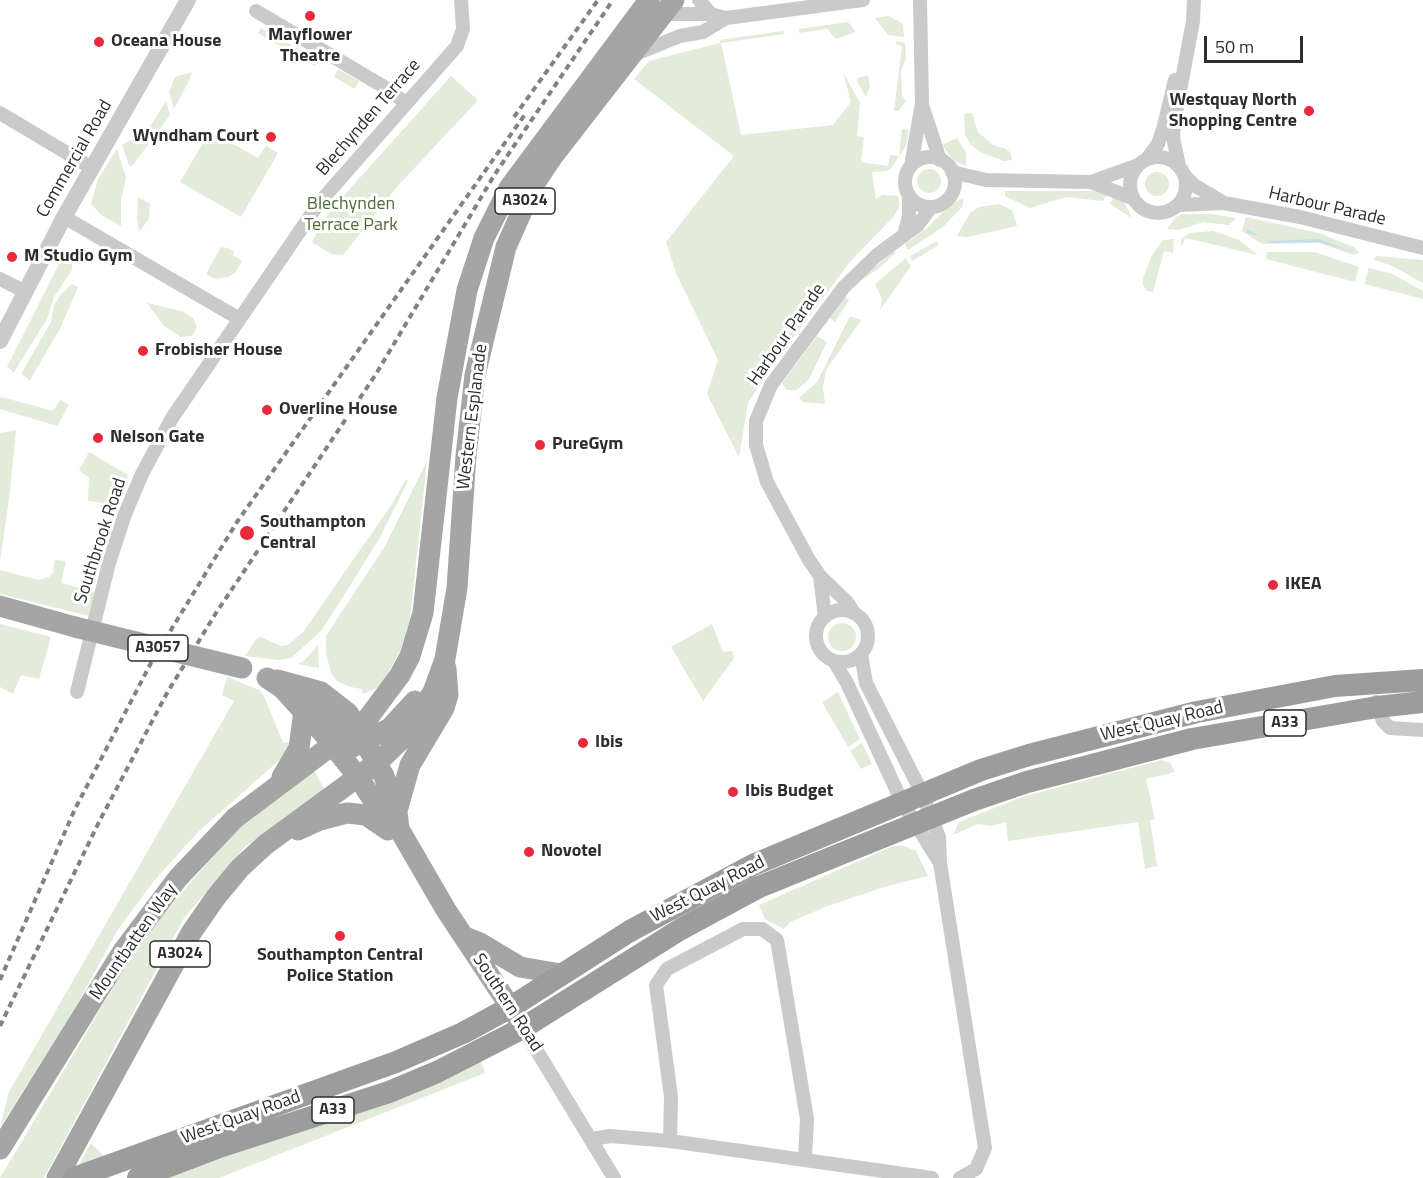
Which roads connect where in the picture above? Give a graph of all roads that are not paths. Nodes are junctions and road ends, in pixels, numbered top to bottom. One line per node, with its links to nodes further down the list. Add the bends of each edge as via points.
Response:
1 (189, 0): 20 (street, Commercial Road)
2 (461, 0): 14 (street, Blechynden Terrace, via 460,41)
3 (699, 0): 9 (street)
4 (863, 0): 10 (street)
5 (920, 0): 15 (street)
6 (1194, 0): 13 (street)
7 (256, 10): 14 (street)
8 (657, 10): 9 (street); 11 (street); 12 (main road, Western Esplanade / A3024); 51 (main road, Western Esplanade / A3024, via 509,188 484,238 468,290 447,398 423,613 410,656)
9 (711, 14): 10 (street)
10 (726, 18): 11 (street, via 704,32)
11 (680, 36): 12 (street)
12 (632, 55): 43 (main road, Western Esplanade / A3024, via 532,186 506,248 475,375 457,588)
13 (1185, 56): 18 (street, via 1158,144); 21 (street, via 1173,137)
14 (405, 103): 36 (street, Blechynden Terrace, via 319,202)
15 (922, 103): 17 (street); 19 (street)
16 (0, 113): 20 (street)
17 (940, 160): 19 (street, via 925,158); 22 (street)
18 (1142, 162): 21 (street, via 1164,158); 24 (street); 27 (street, via 1130,181)
19 (911, 166): 26 (street, via 905,184)
20 (92, 168): 31 (street, Commercial Road)
21 (1182, 170): 28 (street, Harbour Parade, via 1194,185); 29 (street, via 1186,190)
22 (952, 172): 23 (street); 25 (street)
23 (986, 180): 24 (street); 25 (street)
24 (1091, 182): 27 (street)
25 (954, 190): 30 (street, via 945,202)
26 (909, 196): 30 (street); 32 (street)
27 (1132, 198): 29 (street, via 1138,206 1153,213 1170,211)
28 (1224, 203): 29 (street, Harbour Parade); 33 (street, Harbour Parade, via 1300,217)
29 (1179, 204)
30 (930, 207): 32 (street, Harbour Parade, via 918,225)
31 (64, 217): 35 (street, Commercial Road); 36 (street)
32 (904, 235): 38 (street, Harbour Parade, via 844,287 771,385 756,421 761,468)
33 (1423, 248)
34 (0, 279): 35 (street)
35 (26, 292): 37 (street, Commercial Road)
36 (238, 318): 49 (street, Southbrook Road, via 180,404 138,482 109,563)
37 (0, 341)
38 (820, 576): 40 (street, Harbour Parade); 41 (street, Harbour Parade)
39 (2, 608): 45 (main road, A3057, bridge, via 242,668)
40 (854, 613): 41 (street, via 839,611); 42 (street, via 868,633)
41 (825, 617): 44 (street, via 819,625 817,640 824,654)
42 (861, 654): 44 (street, via 848,661); 60 (street, via 866,683)
43 (445, 658): 56 (main road, via 403,716 385,732); 57 (main road, Western Esplanade / A3024, via 423,709 402,739); 62 (main road, via 448,696 410,765)
44 (834, 661): 60 (street)
45 (267, 678): 48 (main road, A3057); 54 (main road, A3057)
46 (1423, 680): 47 (highway, West Quay Road / A33)
47 (1372, 682): 53 (street); 60 (highway, West Quay Road / A33, via 1221,708 1085,740 981,770)
48 (304, 688): 50 (main road, A3057); 56 (main road)
49 (77, 692)
50 (330, 697): 51 (main road); 56 (main road, A3057, via 343,707)
51 (384, 697): 56 (main road, Mountbatten Way / A3024)
52 (1423, 702): 53 (highway, West Quay Road / A33)
53 (1377, 707): 55 (street, via 1390,728); 61 (highway, West Quay Road / A33, via 1192,739 1027,782)
54 (304, 711): 56 (main road, A3057); 59 (main road, via 299,748)
55 (1423, 730)
56 (350, 739): 57 (main road, Southern Road / A3057); 58 (main road, A3057); 59 (main road, Mountbatten Way / A3024)
57 (378, 762): 58 (main road, A3024); 62 (main road, Southern Road / A3057)
58 (358, 777): 62 (main road, Southern Road / A3057, via 381,812); 63 (main road, A3024)
59 (277, 784): 70 (main road, Mountbatten Way / A3024, via 206,847 150,913)
60 (912, 798): 61 (street); 61 (street); 65 (highway, West Quay Road / A33, via 753,865 630,931)
61 (923, 820): 67 (highway, West Quay Road / A33, via 759,887 681,930); 72 (street, via 940,863 985,1148)
62 (401, 829): 63 (main road, via 366,815 347,813 320,820); 64 (main road, Southern Road / A3057)
63 (265, 845): 73 (main road, A3024, via 228,882 191,933)
64 (464, 937): 65 (main road, via 520,967); 66 (main road, Southern Road / A3057)
65 (561, 974): 66 (highway, West Quay Road / A33)
66 (511, 1007): 67 (main road, Southern Road / A3057); 74 (highway, West Quay Road / A33, via 463,1034 396,1062)
67 (523, 1028): 68 (street, Southern Road); 75 (highway, West Quay Road / A33, via 389,1092 219,1147)
68 (592, 1139): 69 (street, via 610,1136); 76 (street, Southern Road)
69 (670, 1141): 71 (street); 71 (street, via 671,1097 656,986 667,969 743,929 762,929 777,940 807,1119)
70 (0, 1149)
71 (805, 1158): 77 (street)
72 (980, 1174): 78 (street)
73 (57, 1178)
74 (74, 1178)
75 (138, 1178)
76 (615, 1178)
77 (932, 1178)
78 (960, 1178)

